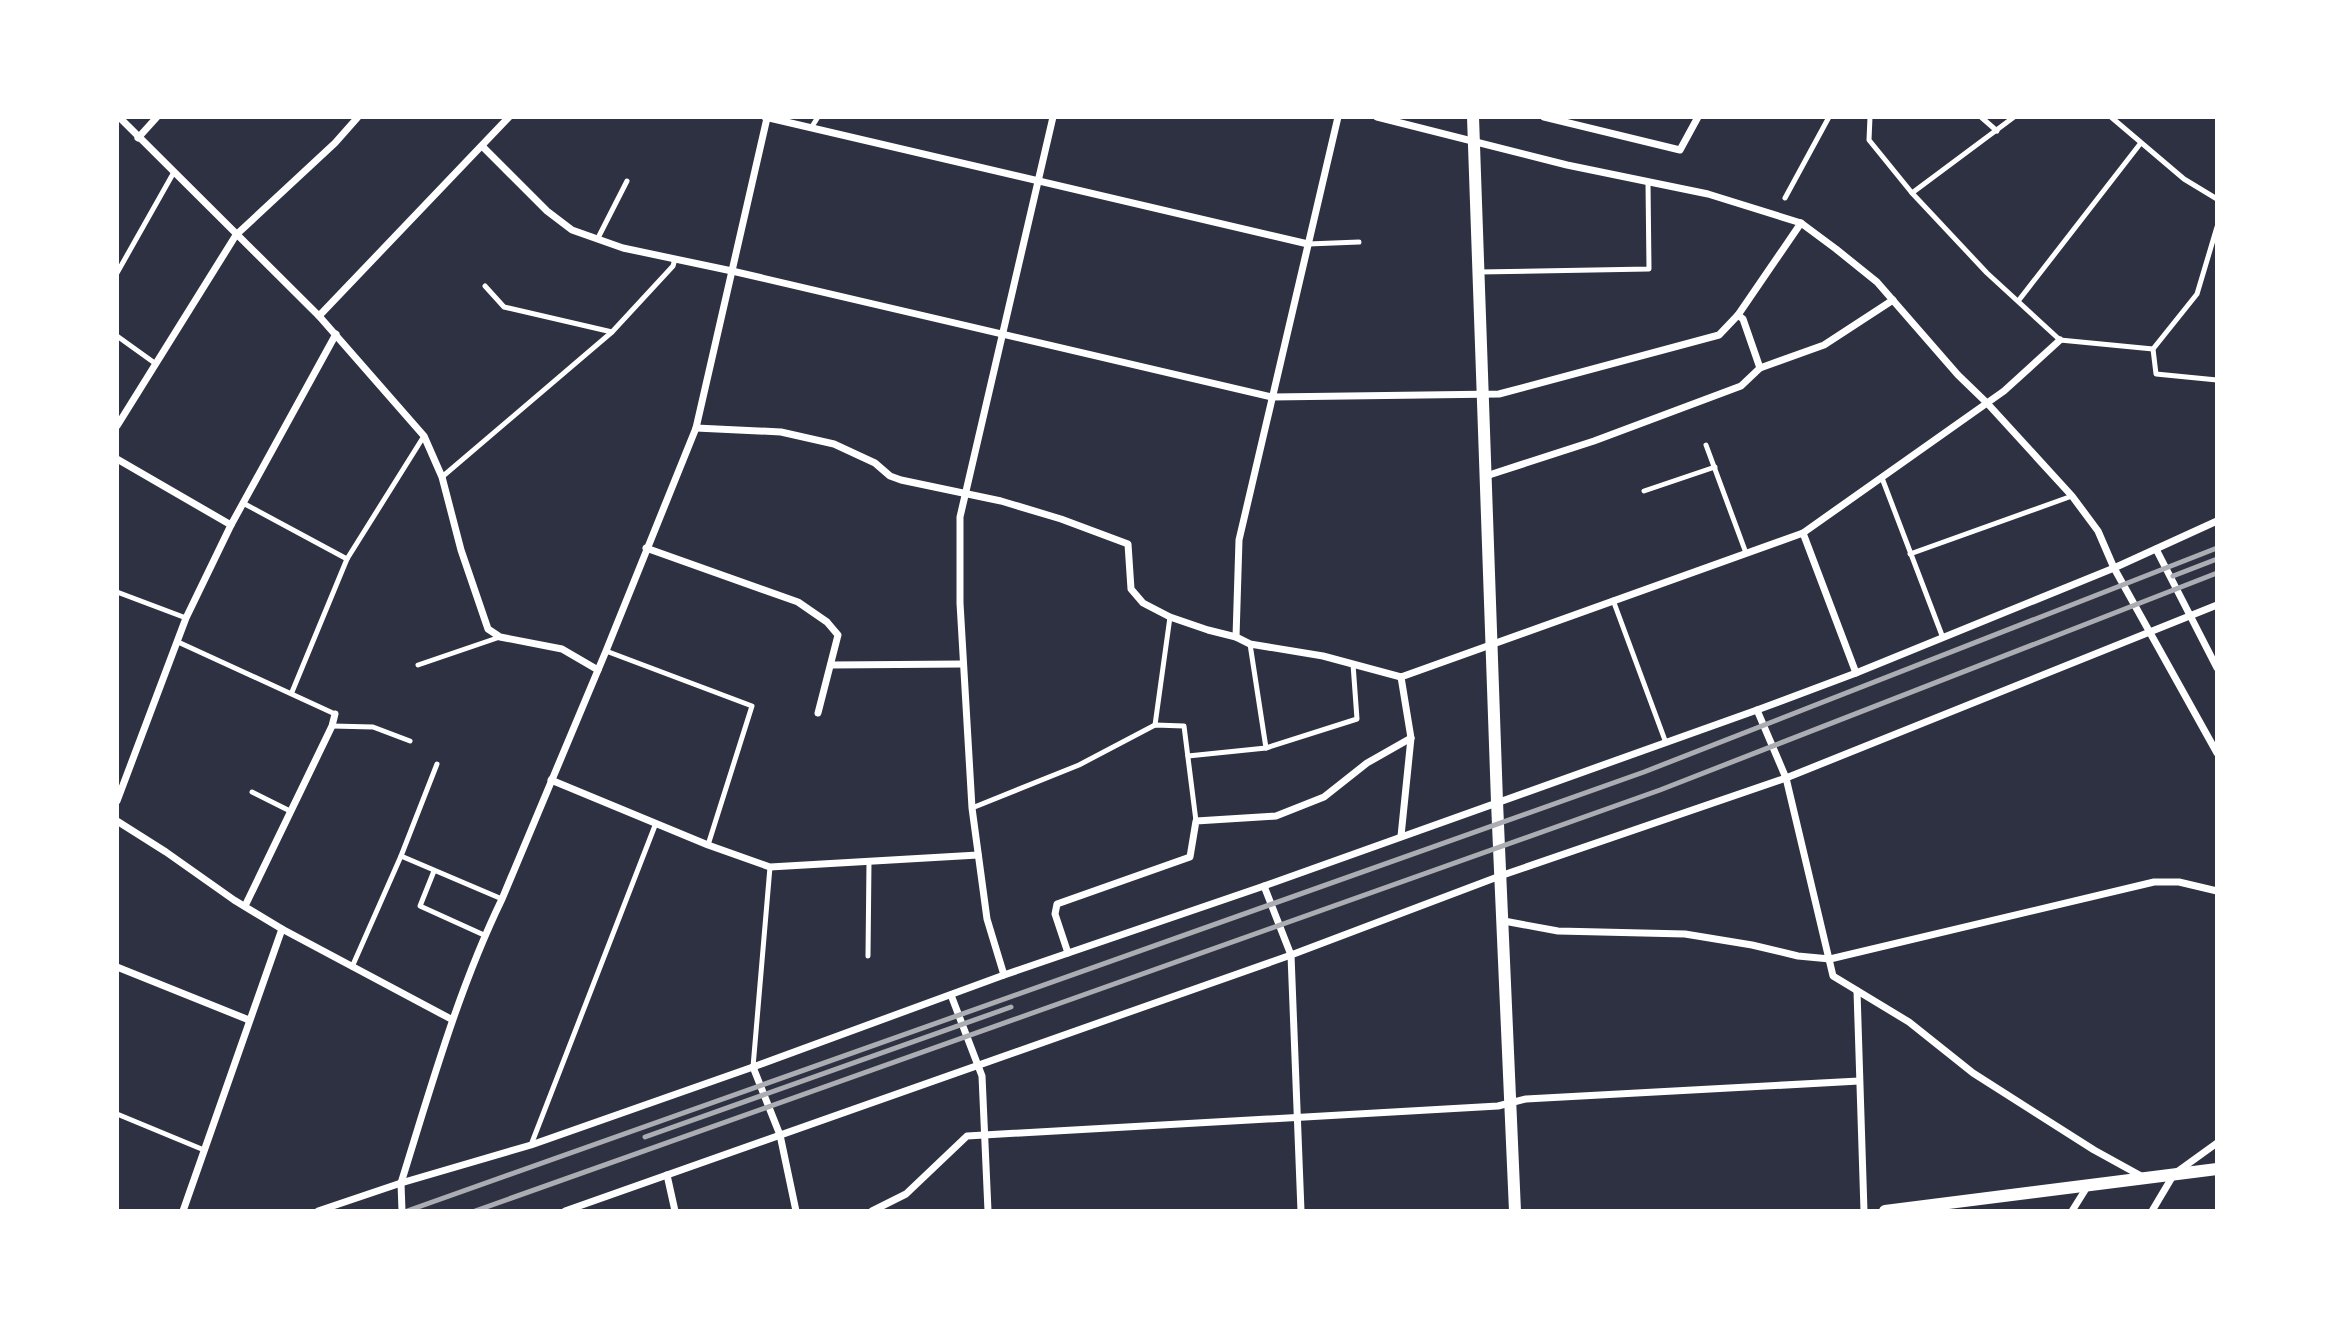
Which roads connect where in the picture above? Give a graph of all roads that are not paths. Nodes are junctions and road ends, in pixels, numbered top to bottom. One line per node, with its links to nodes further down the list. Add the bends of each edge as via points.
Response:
1 (119, 117): 20 (street)
2 (157, 117): 20 (street)
3 (358, 117): 33 (street)
4 (509, 117): 23 (street)
5 (818, 117): 18 (lane)
6 (1054, 117): 26 (street)
7 (1338, 117): 36 (street)
8 (1377, 117): 21 (street)
9 (1473, 117): 21 (street)
10 (1544, 117): 11 (street, via 1680,150)
11 (1698, 117)
12 (1829, 117): 29 (lane)
13 (1870, 117): 28 (lane, via 1869,141)
14 (1981, 117): 19 (lane)
15 (2014, 117): 19 (lane)
16 (2110, 117): 22 (lane)
17 (766, 118): 18 (street); 38 (street)
18 (811, 128): 26 (street)
19 (1997, 131): 28 (lane)
20 (138, 138): 24 (street)
21 (1473, 141): 27 (street); 39 (street)
22 (2140, 144): 30 (lane); 43 (lane)
23 (482, 146): 34 (street, via 547,211 572,230); 45 (street)
24 (174, 172): 33 (street); 40 (lane)
25 (627, 181): 34 (lane)
26 (1038, 182): 36 (street); 48 (street)
27 (1648, 183): 31 (street, via 1708,194); 39 (lane, via 1649,269)
28 (1912, 194): 43 (lane)
29 (1785, 198)
30 (2217, 200)
31 (1801, 223): 42 (street, via 1877,282); 44 (street)
32 (2217, 227): 51 (lane, via 2197,294)
33 (236, 235): 45 (street); 52 (street)
34 (598, 239): 37 (street)
35 (1359, 242): 36 (lane)
36 (1308, 244): 56 (street)
37 (675, 259): 38 (street); 46 (lane)
38 (732, 271): 48 (street); 59 (street)
39 (1478, 272): 55 (street)
40 (117, 273)
41 (485, 286): 46 (lane, via 504,307)
42 (1892, 300): 53 (street, via 1824,345); 57 (street)
43 (2019, 300): 50 (lane)
44 (1738, 315): 53 (street); 55 (street, via 1719,335)
45 (319, 316): 47 (street)
46 (612, 332): 65 (lane)
47 (336, 334): 60 (street); 70 (street)
48 (1001, 335): 56 (street); 68 (street)
49 (117, 336): 52 (lane)
50 (2060, 340): 51 (lane); 57 (street)
51 (2153, 349): 54 (lane, via 2156,374)
52 (156, 364): 58 (street)
53 (1760, 368): 64 (street, via 1741,386)
54 (2217, 380)
55 (1483, 395): 56 (street); 64 (street)
56 (1272, 397): 88 (street, via 1239,540)
57 (1987, 403): 66 (street); 69 (street)
58 (117, 426)
59 (696, 428): 68 (street, via 781,432 834,443 875,463 890,476); 74 (street)
60 (424, 436): 65 (street); 78 (lane)
61 (1706, 445): 63 (lane)
62 (117, 459): 72 (street)
63 (1714, 467): 67 (lane); 76 (lane)
64 (1486, 476): 91 (street)
65 (442, 477): 87 (street, via 488,629)
66 (1882, 478): 73 (street); 77 (lane)
67 (1644, 491)
68 (966, 492): 84 (street, via 1128,544 1131,589 1143,604); 94 (street, via 960,517)
69 (2072, 496): 77 (lane); 79 (street, via 2098,531)
70 (243, 503): 72 (street); 78 (lane)
71 (2217, 521): 75 (street)
72 (231, 525): 85 (street)
73 (1803, 533): 76 (street); 100 (street)
74 (646, 548): 93 (street); 97 (street, via 798,602 838,635)
75 (2156, 549): 79 (street); 83 (street)
76 (1746, 553): 81 (street)
77 (1910, 554): 89 (lane)
78 (347, 559): 102 (lane)
79 (2114, 568): 86 (street); 89 (street)
80 (117, 592): 85 (lane)
81 (1613, 600): 91 (street); 110 (lane)
82 (2217, 605): 83 (street)
83 (2188, 616): 86 (street); 98 (street)
84 (1170, 617): 88 (street); 106 (lane)
85 (186, 618): 90 (street)
86 (2149, 632): 112 (street); 115 (street)
87 (500, 637): 96 (lane); 99 (street, via 562,649)
88 (1236, 637): 92 (street)
89 (1943, 638): 100 (street)
90 (178, 642): 102 (lane); 118 (street)
91 (1492, 643): 101 (street); 119 (street)
92 (1250, 644): 95 (street); 111 (lane)
93 (607, 651): 99 (street); 126 (lane, via 752,706)
94 (963, 664): 97 (street); 120 (street)
95 (1353, 664): 101 (street); 111 (lane, via 1357,719)
96 (418, 665)
97 (831, 666): 104 (street)
98 (2217, 668)
99 (598, 670): 116 (street)
100 (1856, 673): 103 (street)
101 (1401, 677): 108 (street)
102 (292, 692): 105 (lane)
103 (1757, 710): 110 (street); 115 (street)
104 (818, 713)
105 (335, 714): 107 (street)
106 (1155, 724): 113 (lane, via 1184,726); 120 (lane, via 1079,765)
107 (332, 726): 109 (lane, via 373,727); 121 (street)
108 (1411, 738): 123 (street, via 1367,763 1324,797 1276,816); 125 (street)
109 (411, 741)
110 (1665, 743): 119 (street)
111 (1266, 748): 113 (lane)
112 (2217, 753)
113 (1188, 756): 123 (lane)
114 (437, 764): 128 (lane)
115 (1786, 778): 132 (street); 143 (street)
116 (551, 780): 124 (street); 135 (street)
117 (252, 792): 121 (lane)
118 (117, 801)
119 (1497, 802): 125 (street); 132 (street)
120 (972, 808): 127 (street)
121 (290, 811): 136 (street)
122 (117, 821): 136 (street)
123 (1196, 821): 140 (street, via 1190,857 1057,904 1055,914)
124 (656, 823): 126 (street); 160 (lane)
125 (1401, 836): 133 (street)
126 (708, 845): 130 (street)
127 (978, 855): 129 (street); 146 (street, via 987,919)
128 (401, 856): 131 (lane); 145 (lane)
129 (869, 862): 130 (street); 142 (lane)
130 (770, 867): 152 (lane)
131 (434, 871): 135 (lane); 139 (lane, via 420,906)
132 (1500, 876): 137 (street); 141 (street)
133 (1264, 886): 140 (street); 141 (street)
134 (2217, 891): 143 (street, via 2179,882 2154,882)
135 (502, 899): 139 (street)
136 (246, 906): 138 (street)
137 (1504, 921): 143 (street, via 1558,931 1685,934); 154 (street)
138 (282, 929): 145 (street); 150 (street)
139 (484, 935): 149 (street)
140 (1068, 953): 146 (street)
141 (1292, 955): 151 (street); 156 (street)
142 (868, 956)
143 (1830, 959): 147 (street, via 1833,976)
144 (117, 967): 150 (street)
145 (352, 967): 149 (street)
146 (1004, 975): 148 (street)
147 (1857, 990): 153 (street); 165 (street, via 1909,1022 1973,1073)
148 (951, 995): 151 (street); 152 (street)
149 (451, 1019): 166 (street)
150 (249, 1020): 161 (street)
151 (977, 1065): 157 (street); 158 (street, via 982,1076)
152 (753, 1068): 157 (street); 160 (street)
153 (1859, 1081): 154 (street); 178 (street)
154 (1511, 1103): 156 (street); 177 (street)
155 (117, 1114): 161 (lane)
156 (1299, 1119): 158 (street); 176 (street)
157 (780, 1135): 164 (street); 173 (street)
158 (985, 1136): 174 (street, via 967,1136 906,1194); 175 (street)
159 (2217, 1143): 163 (street)
160 (531, 1145): 166 (street)
161 (204, 1150): 168 (street)
162 (2217, 1169): 163 (street)
163 (2174, 1174): 165 (street); 181 (street)
164 (667, 1175): 171 (street); 172 (street)
165 (2144, 1178): 167 (street)
166 (401, 1183): 169 (street); 170 (street)
167 (2087, 1187): 179 (street); 180 (street)
168 (183, 1211)
169 (318, 1211)
170 (402, 1211)
171 (565, 1211)
172 (676, 1211)
173 (796, 1211)
174 (872, 1211)
175 (988, 1211)
176 (1301, 1211)
177 (1515, 1211)
178 (1864, 1211)
179 (1885, 1211)
180 (2073, 1211)
181 (2152, 1211)

